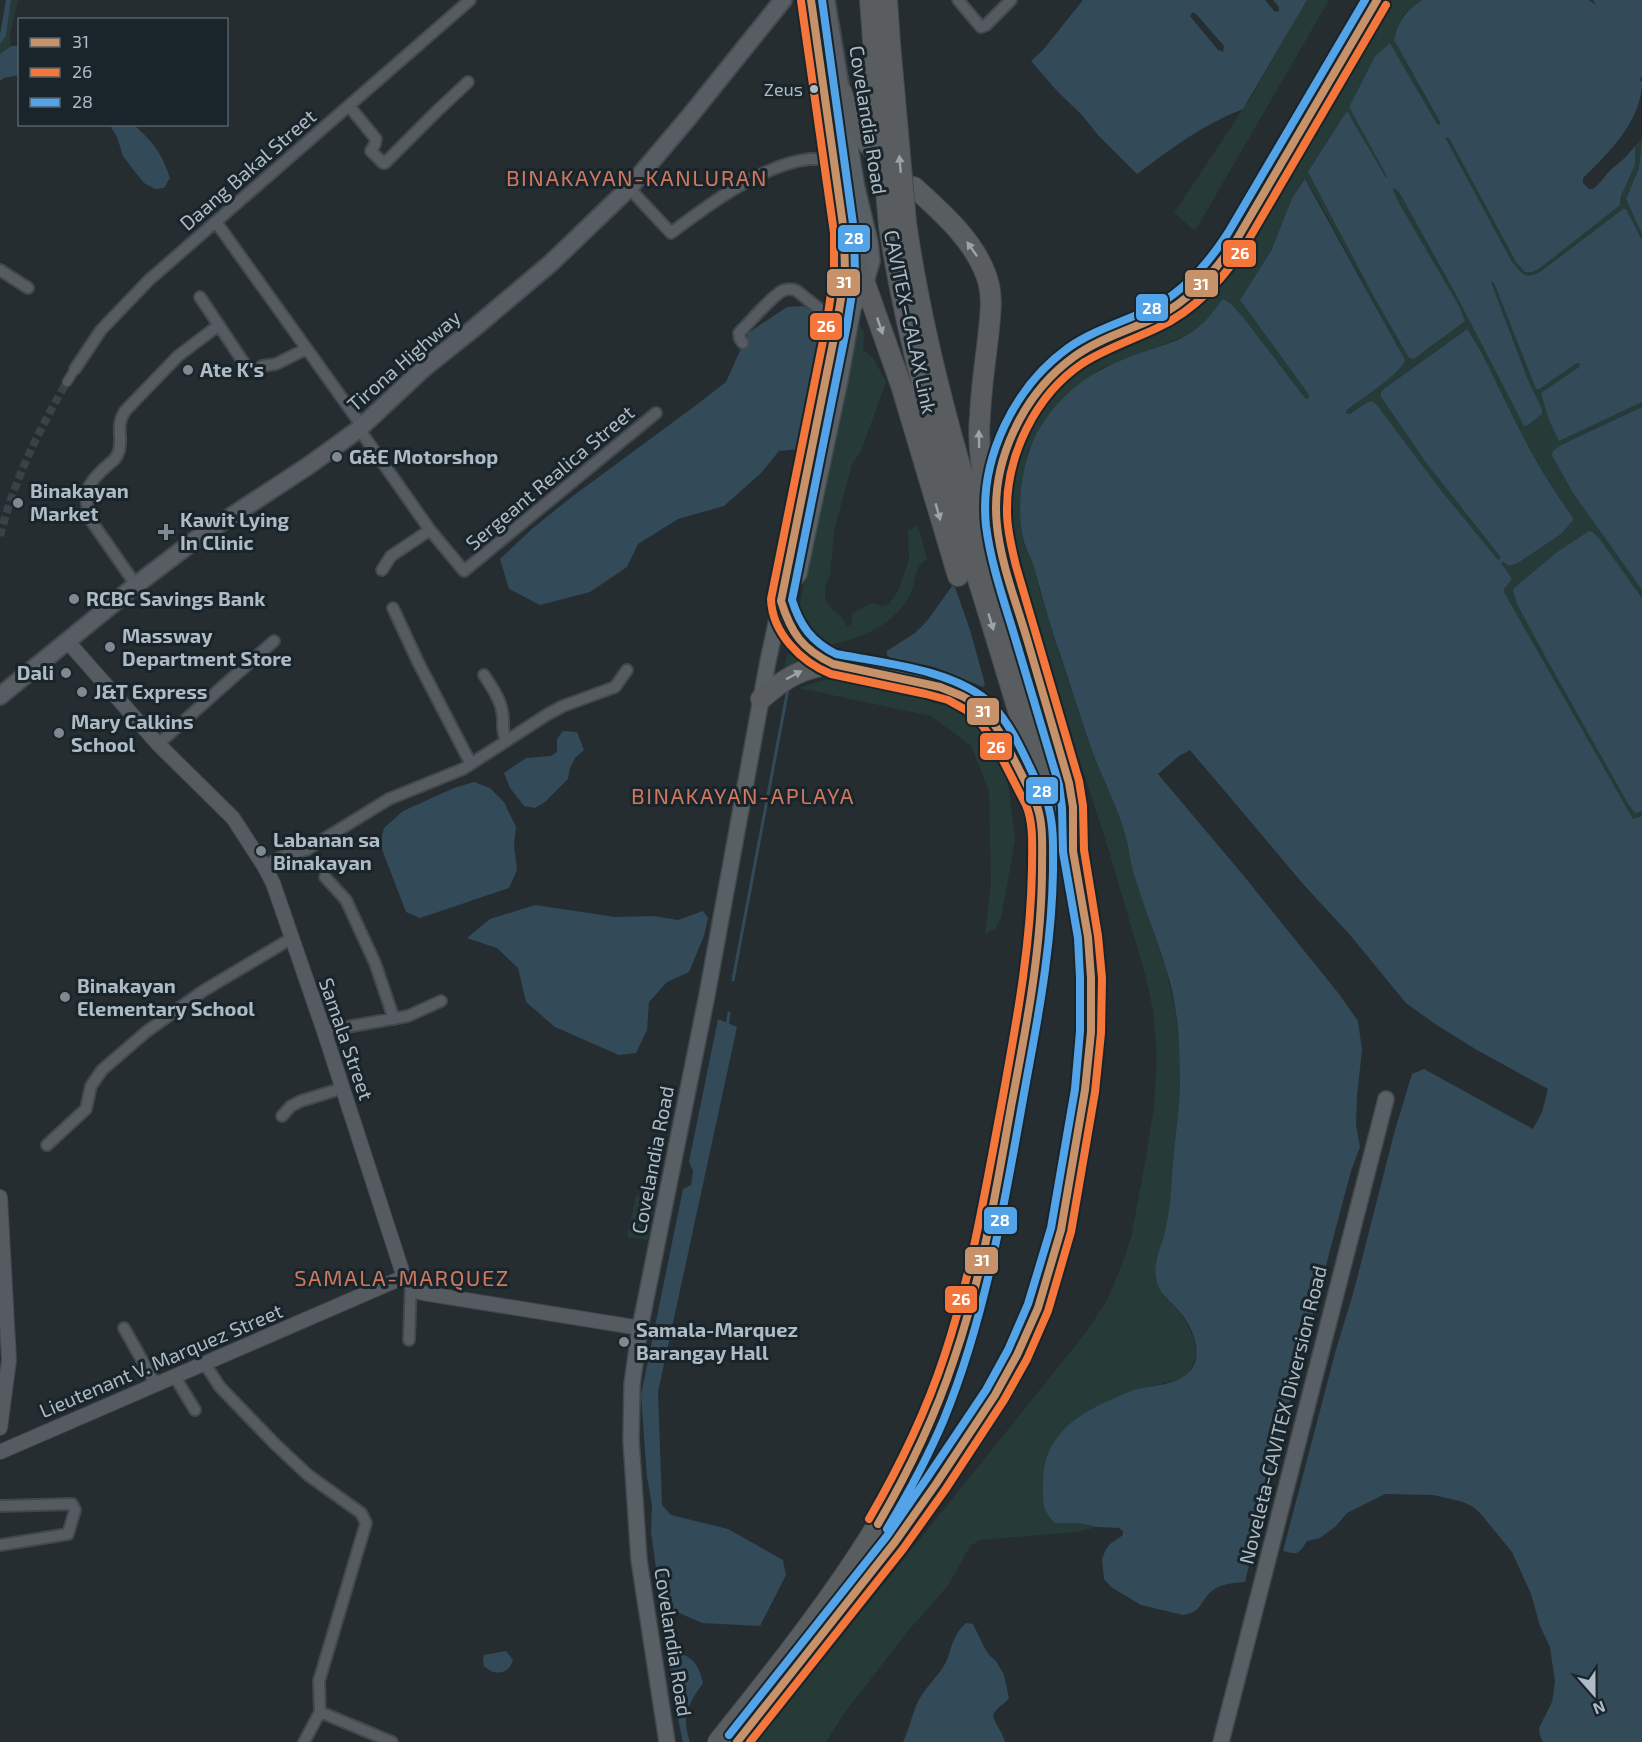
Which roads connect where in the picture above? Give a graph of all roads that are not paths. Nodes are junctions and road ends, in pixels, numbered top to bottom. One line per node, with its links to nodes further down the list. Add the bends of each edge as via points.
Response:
1 (470, 0): 15 (street, Daang Bakal Street)
2 (783, 0): 19 (main road, Tirona Highway)
3 (811, 0): 17 (main road, Covelandia Road)
4 (826, 0): 11 (main road, Covelandia Road)
5 (832, 0): 11 (main road)
6 (870, 0): 12 (highway, CAVITEX–CALAX Link)
7 (886, 0): 12 (highway, CAVITEX–CALAX Link)
8 (957, 0): 9 (street, via 981,27)
9 (1011, 0)
10 (1377, 0): 37 (highway, via 1212,272 1190,295 1168,310 1074,357 1033,397 1012,433 1001,467 996,509)
11 (833, 33): 14 (main road, Covelandia Road)
12 (881, 42): 38 (highway, CAVITEX–CALAX Link, bridge, via 897,224 937,375)
13 (468, 82): 15 (street, via 383,164 371,151 376,139)
14 (841, 91): 16 (highway, via 860,134); 23 (main road, Covelandia Road, via 856,188 870,242 872,261)
15 (349, 106): 20 (street, Daang Bakal Street)
16 (878, 154)
17 (834, 159): 19 (street, via 809,159 749,181 671,233); 21 (main road, Covelandia Road)
18 (914, 187): 37 (highway, one-way to 18, via 979,442 991,302 989,281 968,242)
19 (629, 188): 35 (main road, Tirona Highway, via 551,263 423,369)
20 (216, 222): 29 (street, Sergeant Realica Street); 32 (street, Daang Bakal Street, via 149,280 101,330)
21 (844, 232): 23 (highway); 26 (main road, Covelandia Road, via 845,273)
22 (0, 270): 24 (street)
23 (865, 285): 38 (highway, one-way to 38, via 908,407); 41 (main road, Covelandia Road, via 853,308 799,574)
24 (28, 288)
25 (200, 297): 27 (street)
26 (837, 323): 28 (street, via 791,289 782,291 739,333); 41 (main road, Covelandia Road)
27 (219, 325): 30 (street); 40 (street, via 178,356 125,411 120,419 117,457 93,478 87,493 92,522)
28 (743, 343)
29 (306, 349): 31 (street, via 276,364); 35 (street, Sergeant Realica Street)
30 (244, 363)
31 (262, 366)
32 (75, 369): 33 (street, Daang Bakal Street)
33 (67, 381)
34 (656, 413): 36 (street, Sergeant Realica Street, via 466,571)
35 (361, 427): 36 (street, Sergeant Realica Street); 40 (main road, Tirona Highway)
36 (430, 530): 39 (street, via 392,556)
37 (998, 538): 54 (highway, via 1069,783)
38 (974, 568): 53 (highway, one-way to 53, via 1022,724); 54 (highway, via 1028,691)
39 (382, 570)
40 (136, 585): 44 (main road, Tirona Highway)
41 (782, 596): 45 (highway, via 789,625 800,642); 49 (main road, Covelandia Road)
42 (393, 608): 52 (street)
43 (274, 641): 51 (street)
44 (68, 642): 48 (main road, Tirona Highway); 51 (street, Samala Street)
45 (833, 664): 49 (highway, one-way to 45, via 796,673); 53 (highway, via 935,685 972,701 1013,753)
46 (627, 670): 50 (street, via 615,687 563,706)
47 (484, 675): 50 (street, via 497,697)
48 (0, 696)
49 (761, 699): 72 (main road, Covelandia Road)
50 (507, 741): 52 (street)
51 (158, 744): 55 (street, Samala Street, via 233,818)
52 (471, 764): 55 (street, via 389,799 306,850)
53 (1038, 808): 64 (highway, via 1042,867 1039,932)
54 (1073, 851): 65 (highway, via 1086,920 1092,997 1089,1059)
55 (264, 866): 57 (street, Samala Street)
56 (325, 878): 59 (street, via 346,900 375,963)
57 (292, 938): 60 (street, Samala Street); 67 (street, via 203,991 146,1032 102,1070 92,1086 86,1109)
58 (441, 1001): 59 (street)
59 (394, 1019): 60 (street)
60 (324, 1031): 61 (street, Samala Street)
61 (343, 1088): 63 (street, via 301,1101); 70 (street, Samala Street)
62 (1386, 1099): 88 (main road, Noveleta-CAVITEX Diversion Road)
63 (282, 1116)
64 (1009, 1119)
65 (1078, 1130)
66 (1005, 1143): 86 (highway, via 983,1257 962,1335 917,1452 845,1576)
67 (47, 1145)
68 (1074, 1154): 87 (highway, via 1043,1293 1025,1339 995,1395 895,1542)
69 (0, 1197): 78 (street, via 9,1360)
70 (407, 1280): 72 (street, via 423,1293); 73 (street); 74 (street, Lieutenant V. Marquez Street)
71 (124, 1328): 76 (street)
72 (640, 1328): 85 (main road, Covelandia Road, via 632,1384 631,1440 639,1560)
73 (409, 1340)
74 (205, 1364): 75 (street, Lieutenant V. Marquez Street); 82 (street, via 220,1388 274,1443 308,1475 361,1513 366,1522 319,1681)
75 (175, 1377): 76 (street, Lieutenant V. Marquez Street); 77 (street)
76 (156, 1385): 79 (street, Lieutenant V. Marquez Street)
77 (195, 1410)
78 (0, 1422)
79 (0, 1452)
80 (0, 1506): 81 (street, via 72,1504 75,1510 68,1534)
81 (0, 1545)
82 (320, 1712): 83 (street); 84 (street)
83 (304, 1742)
84 (392, 1742)
85 (667, 1742)
86 (718, 1742)
87 (737, 1742)
88 (1221, 1742)

